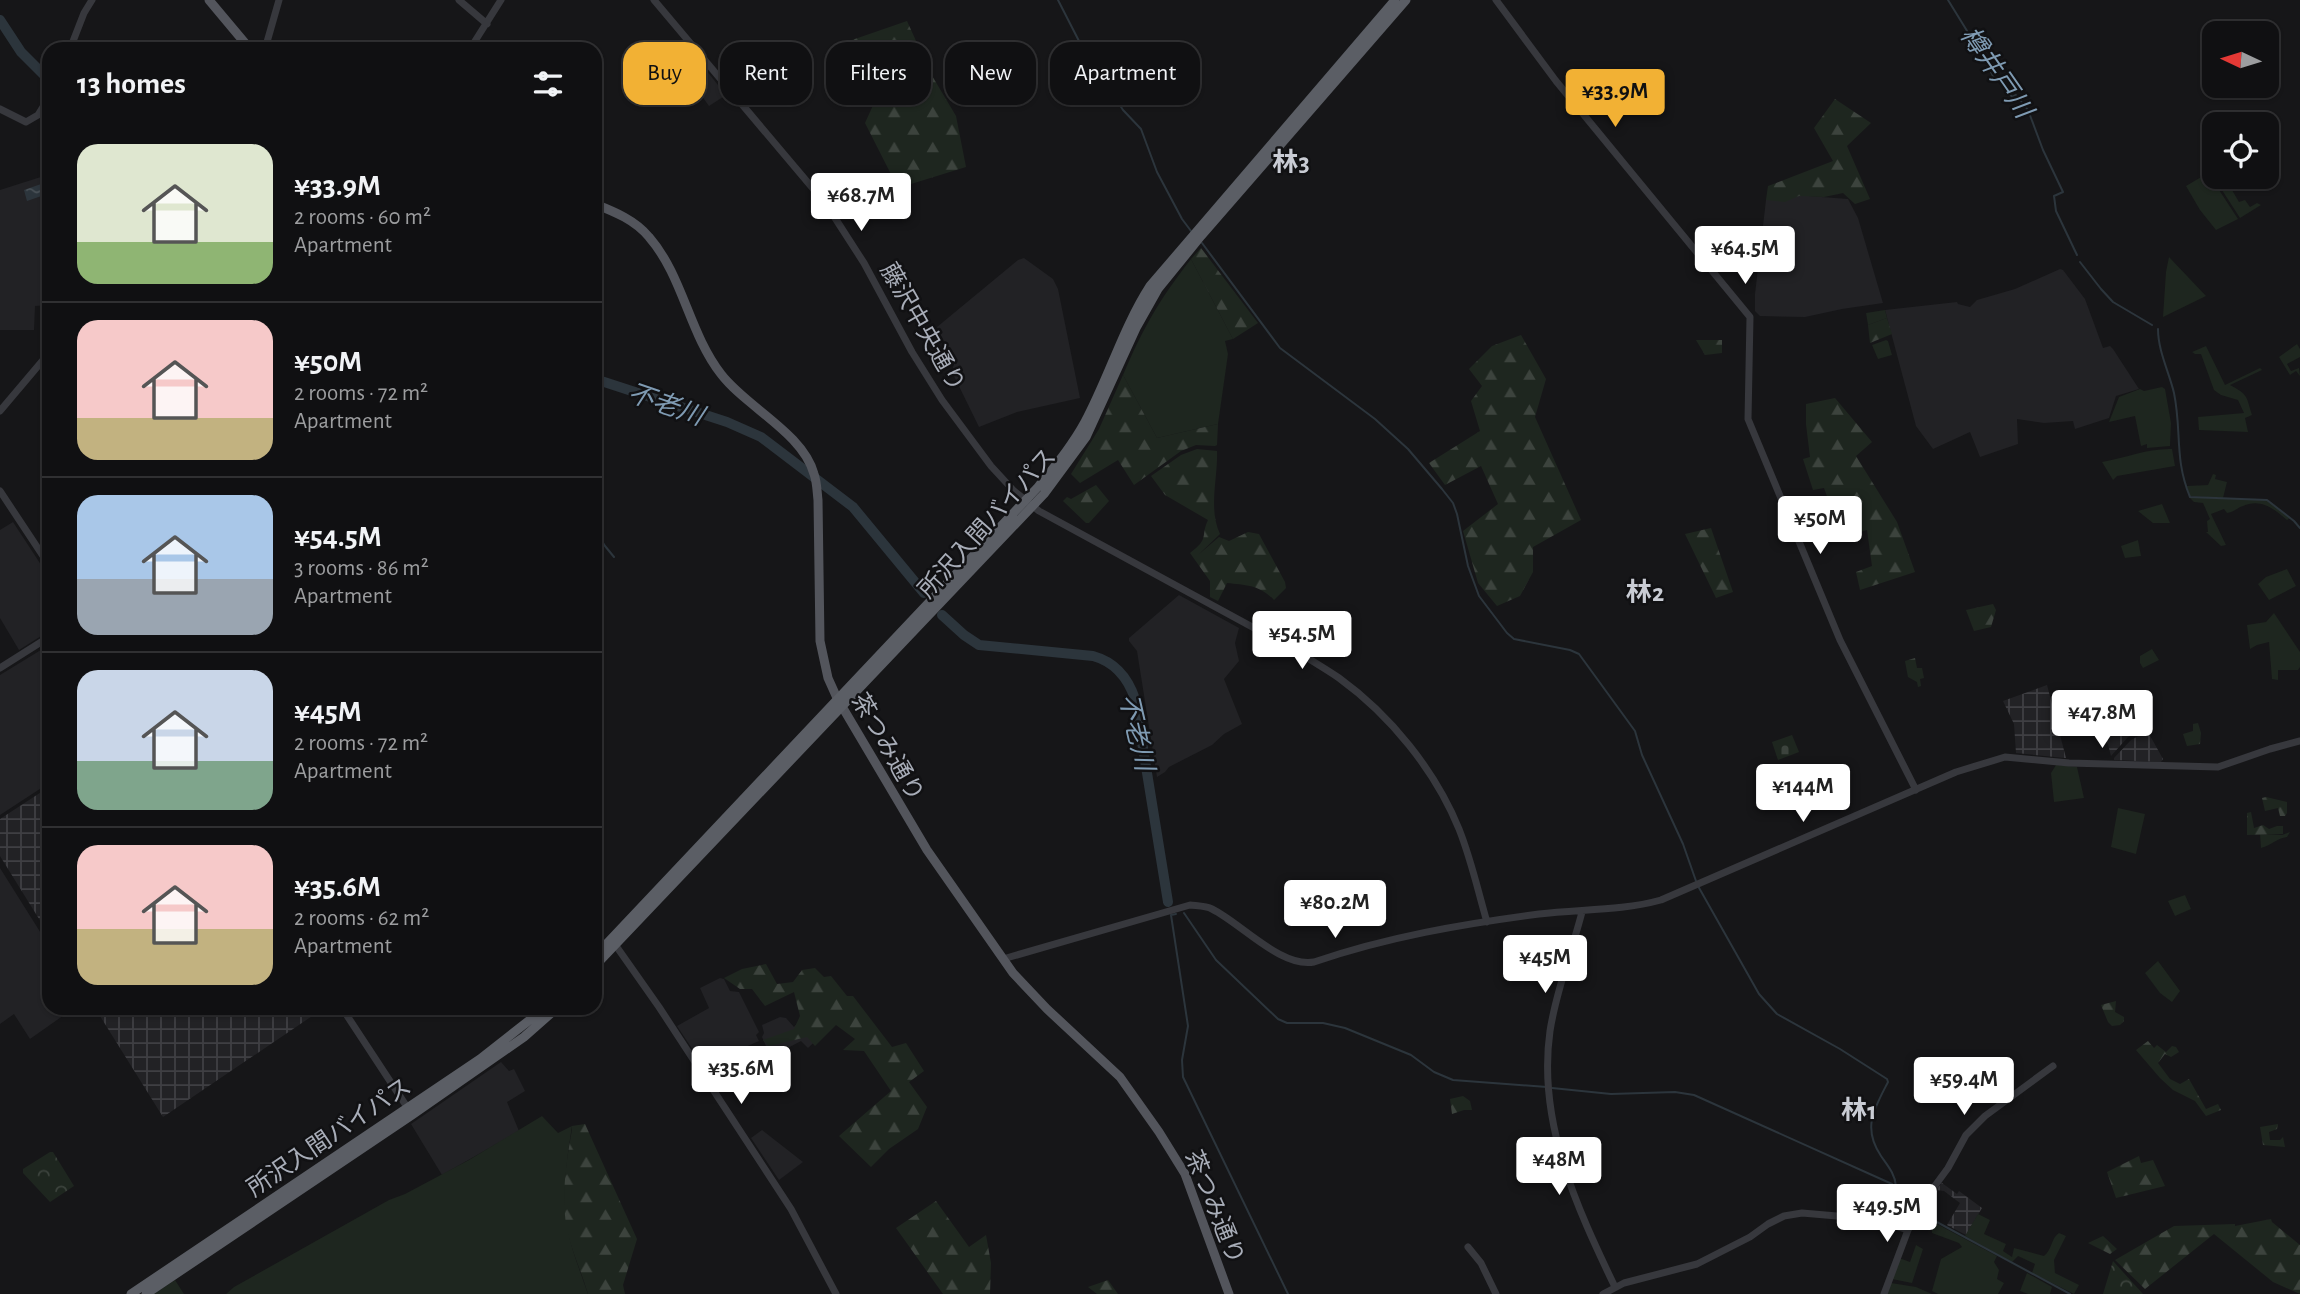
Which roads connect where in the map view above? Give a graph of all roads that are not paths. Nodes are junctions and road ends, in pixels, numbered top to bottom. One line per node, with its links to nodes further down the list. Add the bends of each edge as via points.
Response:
1 (92, 0): 11 (street)
2 (209, 0): 12 (main road)
3 (279, 0): 13 (street)
4 (459, 0): 10 (street)
5 (501, 0): 10 (street)
6 (654, 0): 22 (street, 藤沢中央通り, via 825,204 942,400 991,466)
7 (1395, 0): 18 (highway, 所沢入間バイパス)
8 (1406, 0): 18 (highway, 所沢入間バイパス)
9 (1496, 0): 28 (street, via 1750,317 1748,419 1840,640)
10 (487, 24): 14 (street)
11 (73, 42)
12 (244, 42)
13 (267, 42)
14 (475, 42)
15 (42, 108): 16 (street, via 26,122)
16 (0, 109)
17 (602, 207): 26 (main road, 茶つみ通り, via 630,220 651,239 713,362 731,386 791,438 811,465 818,500 820,641 828,678)
18 (1197, 236): 22 (highway, 所沢入間バイパス, via 1164,268 1137,305 1079,433)
19 (42, 361): 20 (street)
20 (0, 411)
21 (0, 491): 23 (street)
22 (1029, 504): 26 (highway, 所沢入間バイパス); 30 (street, 藤沢中央通り, via 1298,652 1360,695 1394,728 1440,791 1465,846)
23 (42, 554)
24 (42, 641): 25 (street)
25 (0, 668)
26 (840, 702): 31 (highway, 所沢入間バイパス); 34 (main road, 茶つみ通り, via 927,850)
27 (2300, 741): 28 (street, via 2218,767 2005,757)
28 (1916, 790): 29 (street, via 1698,886 1648,904)
29 (1582, 912): 30 (street); 42 (street, via 1550,1030 1548,1088 1569,1184)
30 (1487, 922): 34 (street, via 1376,942 1306,964 1288,960 1211,908 1190,905)
31 (613, 942): 32 (highway, 所沢入間バイパス); 33 (highway, 所沢入間バイパス); 46 (street, via 791,1209)
32 (602, 951)
33 (602, 957)
34 (1003, 959): 47 (main road, 茶つみ通り, via 1031,993 1120,1077 1143,1108 1185,1174)
35 (347, 1015): 39 (street)
36 (536, 1015): 39 (highway, 所沢入間バイパス)
37 (549, 1015): 39 (highway, 所沢入間バイパス, via 524,1037)
38 (2053, 1066): 40 (street, via 1966,1135)
39 (410, 1112): 44 (highway, 所沢入間バイパス); 45 (highway, 所沢入間バイパス)
40 (1908, 1230): 42 (street, via 1872,1219 1794,1214 1697,1264); 49 (street)
41 (1468, 1247): 43 (street, via 1481,1263)
42 (1615, 1287): 48 (street)
43 (1492, 1293)
44 (131, 1294)
45 (146, 1294)
46 (836, 1294)
47 (1229, 1294)
48 (1603, 1294)
49 (1884, 1294)

